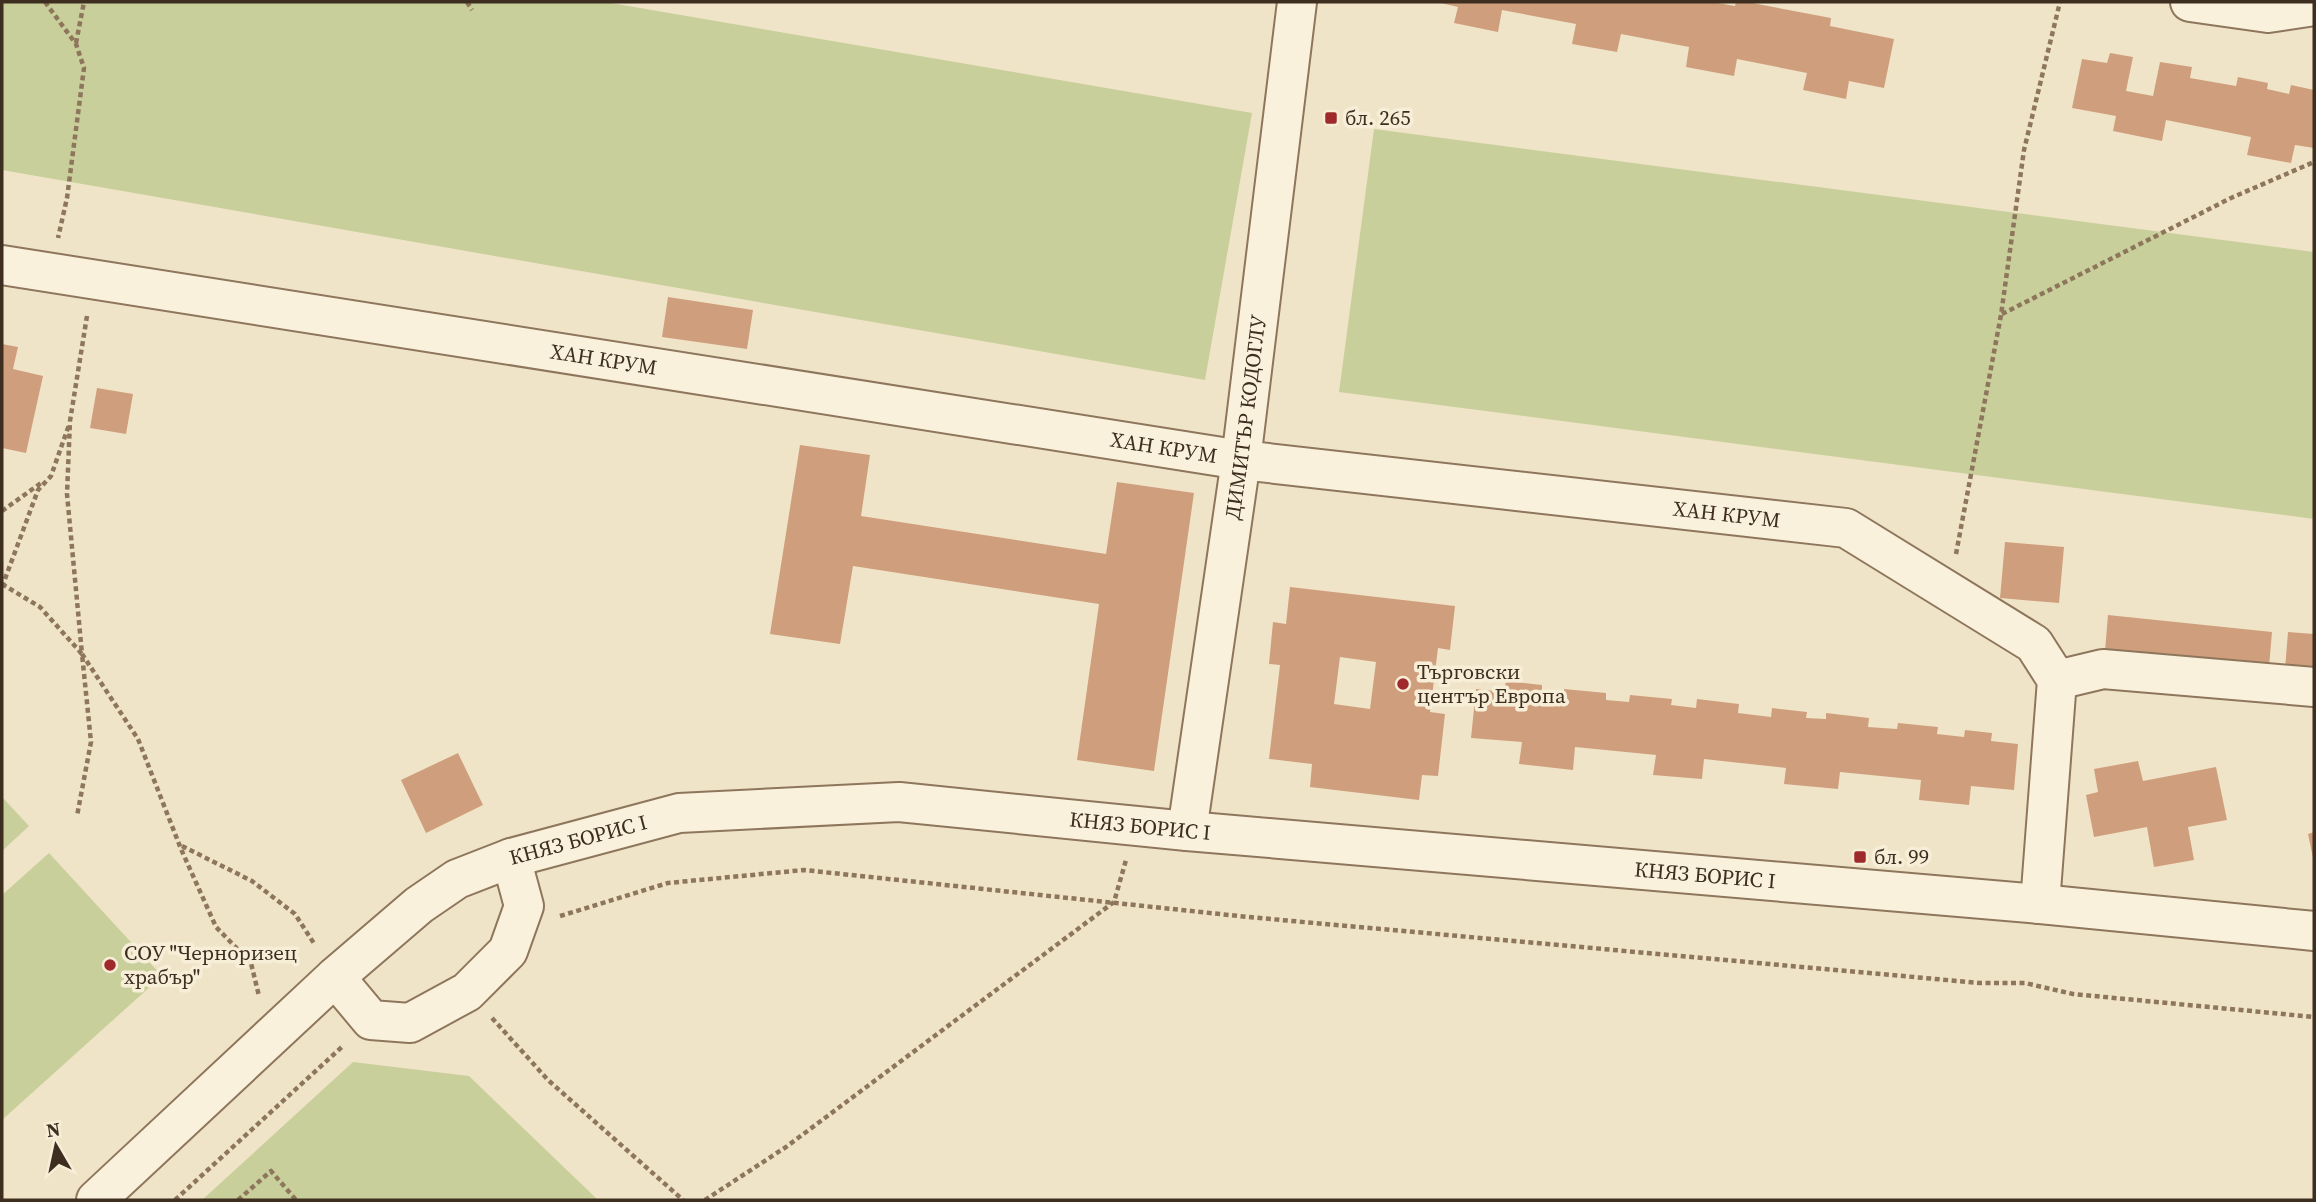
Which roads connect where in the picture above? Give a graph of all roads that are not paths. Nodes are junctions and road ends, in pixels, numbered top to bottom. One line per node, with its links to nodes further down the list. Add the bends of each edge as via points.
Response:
1 (1297, 2): 5 (street, ДИМИТЪР КОДОГЛУ)
2 (2190, 2): 3 (street, via 2268,13)
3 (2314, 5)
4 (2, 265): 5 (street, ХАН КРУМ)
5 (1241, 460): 6 (street, ХАН КРУМ, via 1846,528 2034,644); 8 (street, ДИМИТЪР КОДОГЛУ)
6 (2057, 680): 7 (street, via 2103,669); 10 (street)
7 (2314, 687)
8 (1187, 831): 9 (street, КНЯЗ БОРИС I, via 899,802 679,813); 10 (street, КНЯЗ БОРИС I)
9 (511, 858): 12 (street, КНЯЗ БОРИС I, via 457,879 419,905); 12 (street, via 524,906 508,951 467,992 410,1023 371,1020)
10 (2040, 904): 11 (street, КНЯЗ БОРИС I)
11 (2314, 933)
12 (335, 977): 13 (street, КНЯЗ БОРИС I)
13 (96, 1200)

